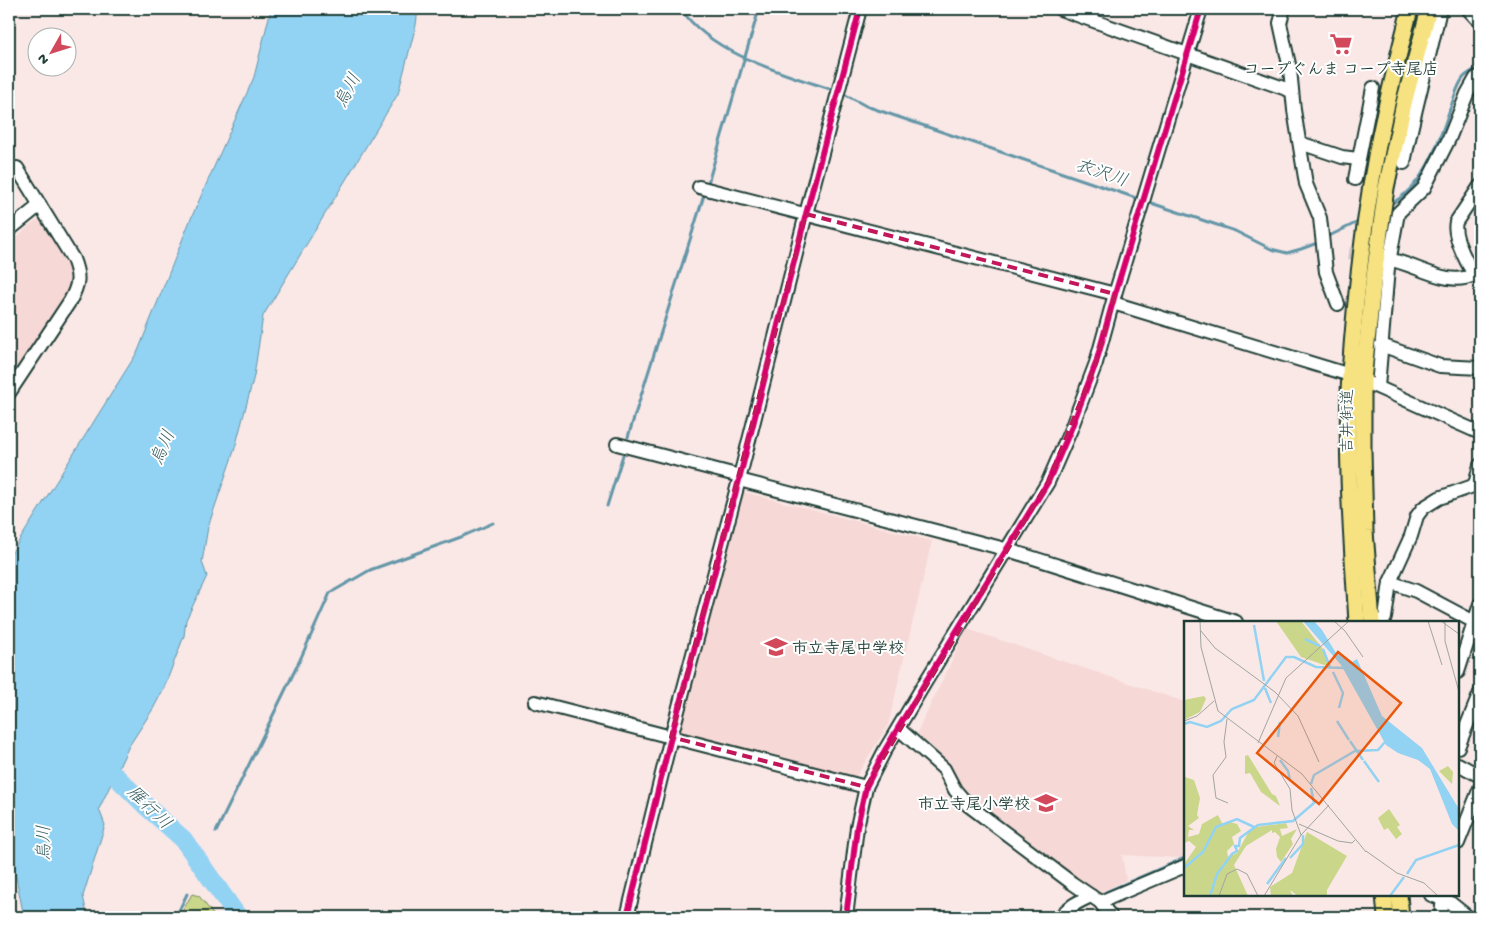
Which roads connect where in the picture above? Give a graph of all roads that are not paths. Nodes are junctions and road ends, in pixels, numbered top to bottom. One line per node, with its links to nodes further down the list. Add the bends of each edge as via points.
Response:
1 (860, 9): 22 (street)
2 (1060, 9): 10 (street)
3 (1201, 9): 10 (street)
4 (1284, 9): 13 (street, via 1280,23)
5 (1410, 9): 30 (main road, 吉井街道, via 1368,204)
6 (1429, 9): 30 (main road, 吉井街道, via 1386,188)
7 (1440, 9): 16 (street)
8 (1468, 9): 9 (street)
9 (1480, 22)
10 (1186, 54): 13 (street); 26 (street)
11 (1480, 76): 24 (street, via 1467,94 1450,139 1424,188 1398,213)
12 (1373, 88): 15 (street)
13 (1292, 91): 14 (street)
14 (1300, 143): 15 (street); 27 (street, via 1306,184 1320,218 1326,272)
15 (1358, 159): 18 (street)
16 (1404, 163)
17 (17, 168): 21 (street)
18 (1355, 179)
19 (1480, 186): 25 (street, via 1454,228)
20 (699, 187): 22 (street)
21 (40, 206): 23 (street); 32 (street, via 74,259 79,272 77,286)
22 (806, 214): 26 (street); 36 (street)
23 (9, 230)
24 (1389, 259): 25 (street, via 1442,277); 28 (street)
25 (1477, 277)
26 (1114, 298): 30 (street); 37 (street, via 1096,362 1048,482)
27 (1338, 304)
28 (1381, 345): 29 (street, via 1440,366); 31 (street)
29 (1480, 368)
30 (1357, 378): 31 (street); 41 (main road, 吉井街道, via 1349,451); 42 (main road, 吉井街道)
31 (1378, 387): 33 (street)
32 (9, 393)
33 (1480, 433)
34 (617, 444): 36 (street)
35 (1480, 465): 38 (street, via 1473,486 1439,498 1423,508)
36 (739, 478): 37 (street); 49 (street)
37 (1005, 549): 40 (street); 48 (street)
38 (1390, 582): 43 (street, via 1385,618); 44 (street, via 1416,591)
39 (1480, 604): 44 (street)
40 (1233, 621)
41 (1357, 621)
42 (1373, 621)
43 (1381, 621)
44 (1477, 624): 45 (street)
45 (1459, 669)
46 (1480, 693): 50 (street)
47 (535, 702): 49 (street)
48 (899, 729): 53 (street); 61 (street, via 944,769 968,805)
49 (671, 737): 53 (street); 62 (street)
50 (1459, 745)
51 (1459, 765): 52 (street)
52 (1480, 776)
53 (866, 787): 63 (street, via 857,827)
54 (1480, 788): 55 (street)
55 (1459, 840)
56 (1184, 866): 61 (street)
57 (1384, 896): 66 (main road)
58 (1399, 896): 67 (main road)
59 (1439, 896): 68 (street)
60 (1440, 896): 69 (street)
61 (1095, 899): 64 (street, via 1074,903); 65 (street)
62 (627, 917)
63 (846, 917)
64 (1060, 917)
65 (1111, 917)
66 (1386, 917)
67 (1401, 917)
68 (1441, 917)
69 (1468, 917)

